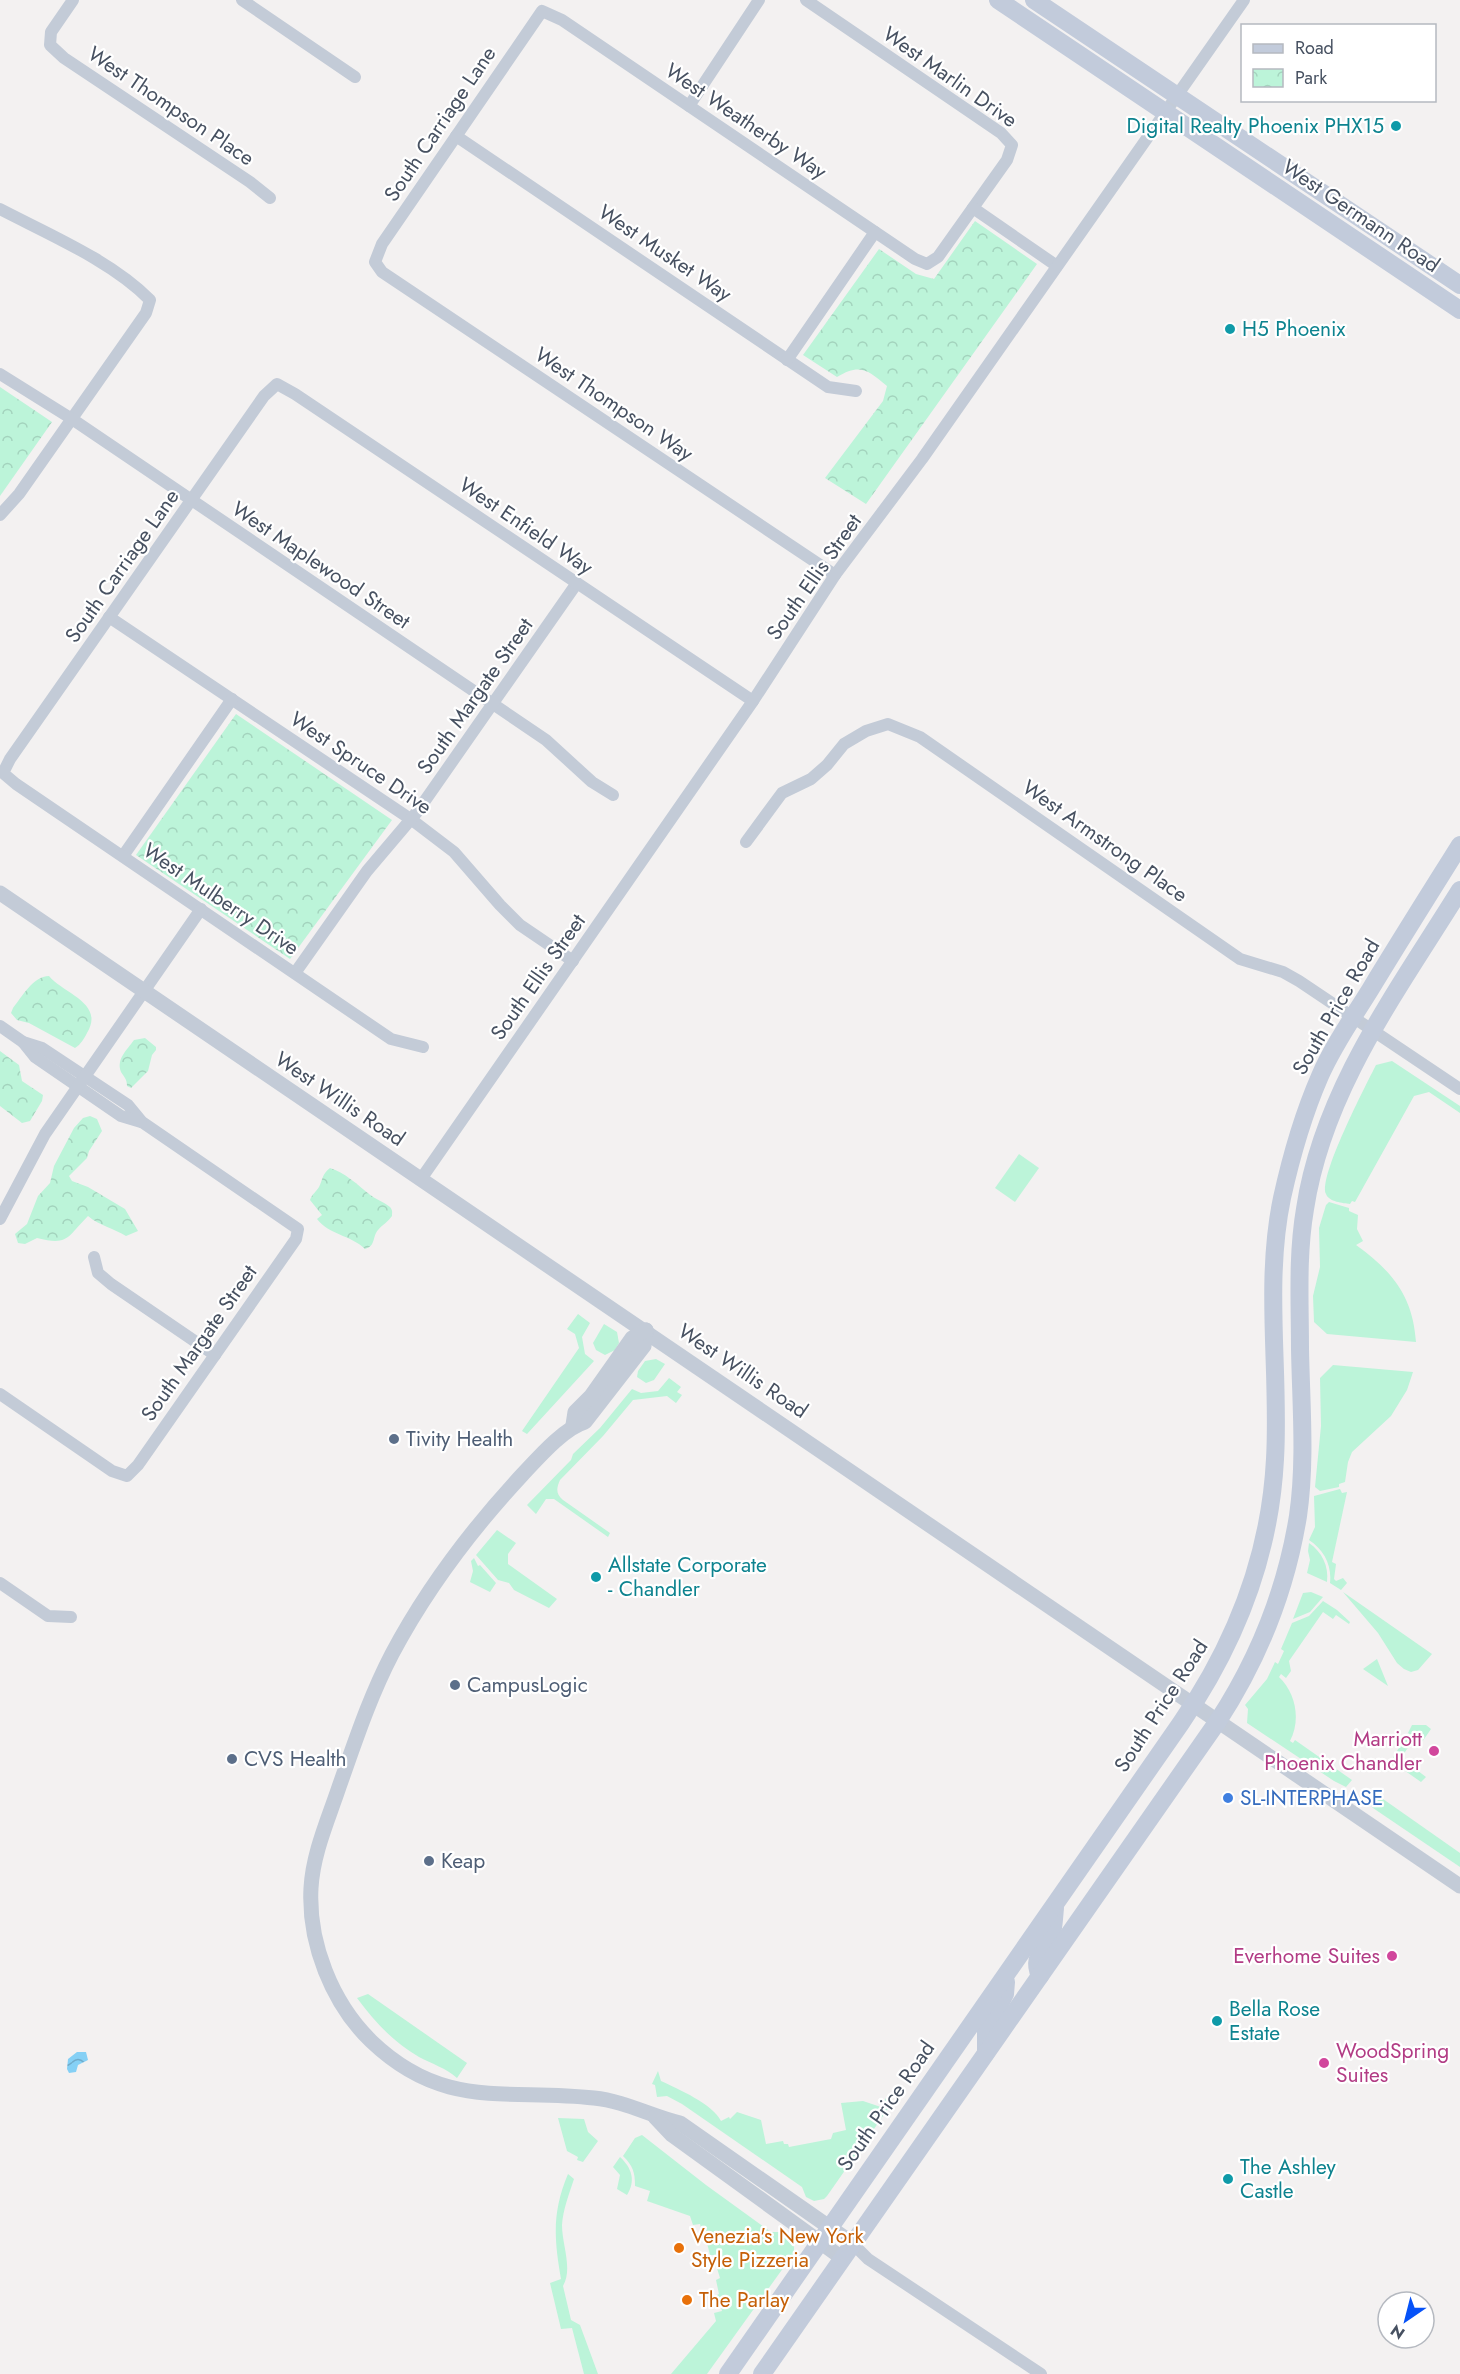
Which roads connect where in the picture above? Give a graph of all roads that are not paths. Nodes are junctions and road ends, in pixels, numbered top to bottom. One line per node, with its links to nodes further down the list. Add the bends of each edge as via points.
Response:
1 (73, 0): 14 (street, West Thompson Place, via 51,32 50,45)
2 (242, 0): 9 (street)
3 (759, 0): 11 (street)
4 (806, 0): 15 (street, West Marlin Drive, via 1001,133 1012,145 1007,160)
5 (998, 0): 12 (main road, West Germann Road)
6 (1034, 0): 10 (main road, West Germann Road)
7 (1244, 0): 10 (street, South Ellis Street)
8 (542, 11): 11 (street, West Weatherby Way, via 562,20); 13 (street, South Carriage Lane)
9 (355, 77)
10 (1177, 97): 12 (street, South Ellis Street); 20 (main road, West Germann Road)
11 (689, 106): 17 (street, West Weatherby Way)
12 (1166, 113): 19 (street, South Ellis Street); 21 (main road, West Germann Road)
13 (456, 136): 18 (street, South Carriage Lane, via 382,244); 22 (street, West Musket Way)
14 (270, 198)
15 (973, 208): 17 (street, West Weatherby Way, via 938,257 927,264); 19 (street)
16 (0, 209): 26 (street, via 77,249 139,288 150,300 146,314)
17 (875, 232): 22 (street)
18 (375, 262): 29 (street, West Thompson Way, via 382,272)
19 (1057, 266): 29 (street, South Ellis Street)
20 (1460, 285)
21 (1460, 310)
22 (787, 360): 25 (street, West Musket Way, via 828,387)
23 (0, 374): 26 (street, West Maplewood Street)
24 (277, 384): 27 (street, South Carriage Lane, via 264,396); 30 (street, West Enfield Way)
25 (856, 391)
26 (72, 420): 27 (street, West Maplewood Street); 28 (street)
27 (192, 502): 31 (street, South Carriage Lane); 34 (street, West Maplewood Street)
28 (0, 515)
29 (835, 575): 33 (street, South Ellis Street)
30 (577, 583): 33 (street, West Enfield Way); 34 (street, South Margate Street)
31 (109, 617): 32 (street, West Spruce Drive); 35 (street, South Carriage Lane)
32 (232, 699): 37 (street, West Spruce Drive); 40 (street)
33 (753, 701): 44 (street, South Ellis Street)
34 (494, 704): 36 (street, West Maplewood Street, via 546,740 592,783); 37 (street, South Margate Street)
35 (3, 773): 40 (street, West Mulberry Drive)
36 (613, 795)
37 (412, 820): 44 (street, West Spruce Drive, via 454,852 520,925); 45 (street, South Margate Street, via 366,871)
38 (746, 842): 47 (street, West Armstrong Place, via 782,794 811,779 844,744 888,724 920,736 1240,959 1283,972)
39 (1460, 845): 47 (main road, South Price Road)
40 (123, 856): 43 (street, West Mulberry Drive)
41 (1460, 890): 49 (main road, South Price Road)
42 (0, 893): 46 (street, West Willis Road)
43 (201, 909): 45 (street, West Mulberry Drive); 46 (street)
44 (573, 961): 53 (street, South Ellis Street)
45 (295, 973): 50 (street, West Mulberry Drive, via 392,1039)
46 (145, 992): 51 (street); 53 (street, West Willis Road)
47 (1354, 1016): 49 (street, West Armstrong Place); 56 (main road, South Price Road, via 1320,1075 1305,1115 1281,1200)
48 (0, 1026): 51 (street, via 23,1042 35,1057)
49 (1373, 1030): 52 (street, West Armstrong Place); 59 (main road, South Price Road, via 1339,1095 1314,1165 1299,1257)
50 (423, 1047)
51 (82, 1082): 54 (street); 61 (street, South Margate Street, via 121,1116 142,1122 298,1229 296,1239)
52 (1460, 1089)
53 (421, 1179): 58 (street, West Willis Road)
54 (5, 1196): 55 (street)
55 (0, 1219)
56 (1277, 1238): 59 (main road, via 1286,1277 1288,1338); 60 (main road, South Price Road)
57 (94, 1257): 61 (street, via 98,1273 111,1284)
58 (646, 1330): 66 (street, West Willis Road); 73 (street, via 632,1338 575,1412 573,1425 473,1530 446,1565 392,1654 365,1712 322,1838 313,1871 313,1926 321,1959 340,2000 368,2038 412,2073 441,2086 482,2094 596,2098 680,2123)
59 (1300, 1346): 63 (main road, South Price Road)
60 (1274, 1352): 63 (main road, via 1286,1357 1290,1372 1293,1436); 66 (main road, South Price Road, via 1275,1458 1264,1540 1242,1615)
61 (214, 1354): 62 (street, South Margate Street, via 127,1476 112,1471)
62 (0, 1394)
63 (1301, 1468): 67 (main road, South Price Road, via 1298,1515 1281,1593 1251,1665)
64 (0, 1583): 65 (street, via 48,1616)
65 (71, 1617)
66 (1194, 1704): 67 (street, West Willis Road); 69 (main road, South Price Road)
67 (1218, 1721): 68 (street, West Willis Road); 71 (main road, South Price Road)
68 (1460, 1886)
69 (1056, 1903): 70 (main road, South Price Road); 71 (main road, via 1051,1937 1036,1964)
70 (1005, 1975): 72 (main road, via 1005,1994 986,2031); 73 (main road, South Price Road)
71 (1040, 1976): 72 (main road, South Price Road)
72 (986, 2053): 74 (main road, South Price Road)
73 (824, 2234): 74 (street); 76 (main road, South Price Road)
74 (847, 2250): 75 (street); 75 (street); 77 (main road, South Price Road)
75 (868, 2259): 78 (street)
76 (728, 2374)
77 (762, 2374)
78 (1041, 2374)

